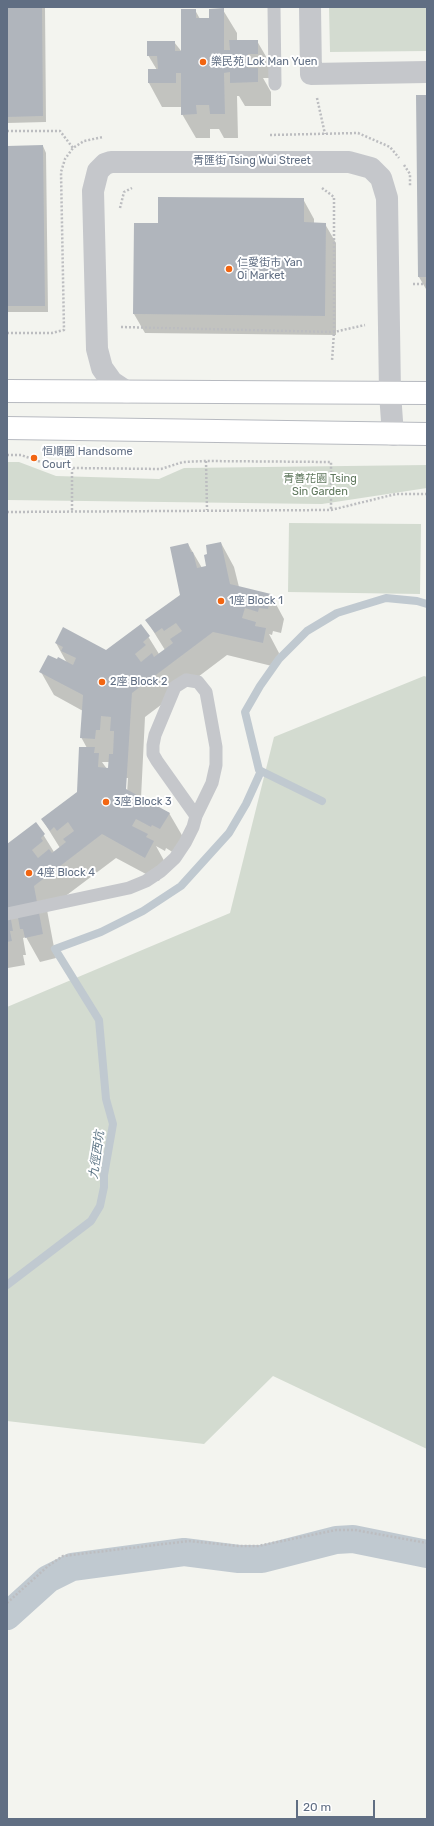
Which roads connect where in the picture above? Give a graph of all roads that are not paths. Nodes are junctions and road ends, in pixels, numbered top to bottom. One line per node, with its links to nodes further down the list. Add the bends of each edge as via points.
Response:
1 (274, 7): 4 (lane)
2 (310, 7): 3 (street, via 311,74)
3 (427, 72)
4 (275, 84)
5 (7, 391): 6 (main road)
6 (127, 392): 7 (main road); 7 (street, 青匯街 Tsing Wui Street, via 112,382 102,368 97,349 93,191 98,171 111,162 324,161 349,162 371,168 381,178 387,198)
7 (390, 393): 8 (main road); 11 (street, 青匯街 Tsing Wui Street)
8 (427, 393)
9 (7, 428): 11 (main road)
10 (427, 434): 11 (main road)
11 (393, 435)
12 (196, 816): 12 (lane, via 153,754 155,735 176,687 186,680 198,682 206,692 216,747 212,783); 13 (lane, via 193,827 175,858 146,881 130,888)
13 (7, 914)

